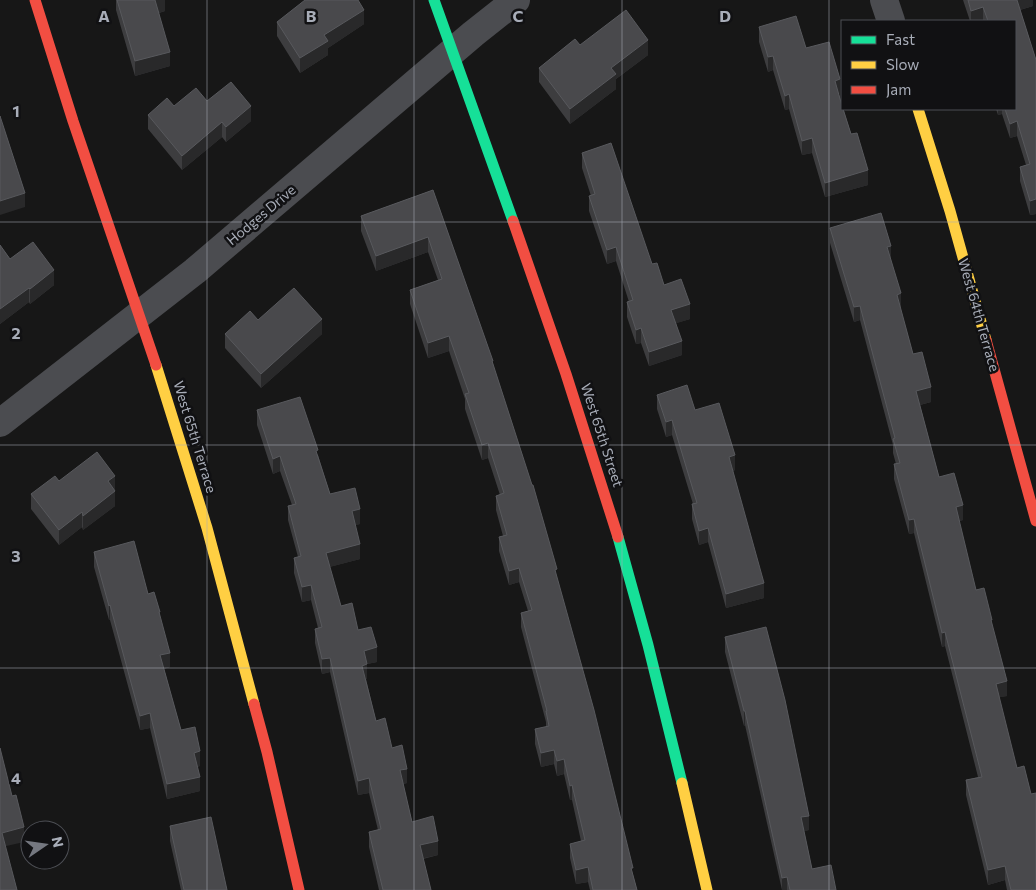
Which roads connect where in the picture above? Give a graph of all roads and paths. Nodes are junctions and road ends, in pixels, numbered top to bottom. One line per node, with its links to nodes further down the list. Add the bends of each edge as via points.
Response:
1 (35, 0): 8 (street, West 65th Terrace)
2 (434, 0): 6 (street, West 65th Street)
3 (516, 0): 6 (street, Hodges Drive)
4 (884, 0): 5 (street)
5 (891, 20)
6 (452, 52): 8 (street, Hodges Drive); 12 (street, West 65th Street, via 503,190 608,501 651,654)
7 (918, 110): 10 (street, West 64th Terrace, via 950,211)
8 (140, 315): 9 (street, Hodges Drive); 11 (street, West 65th Terrace, via 207,528 267,752)
9 (0, 423)
10 (1036, 521)
11 (299, 890)
12 (707, 890)

